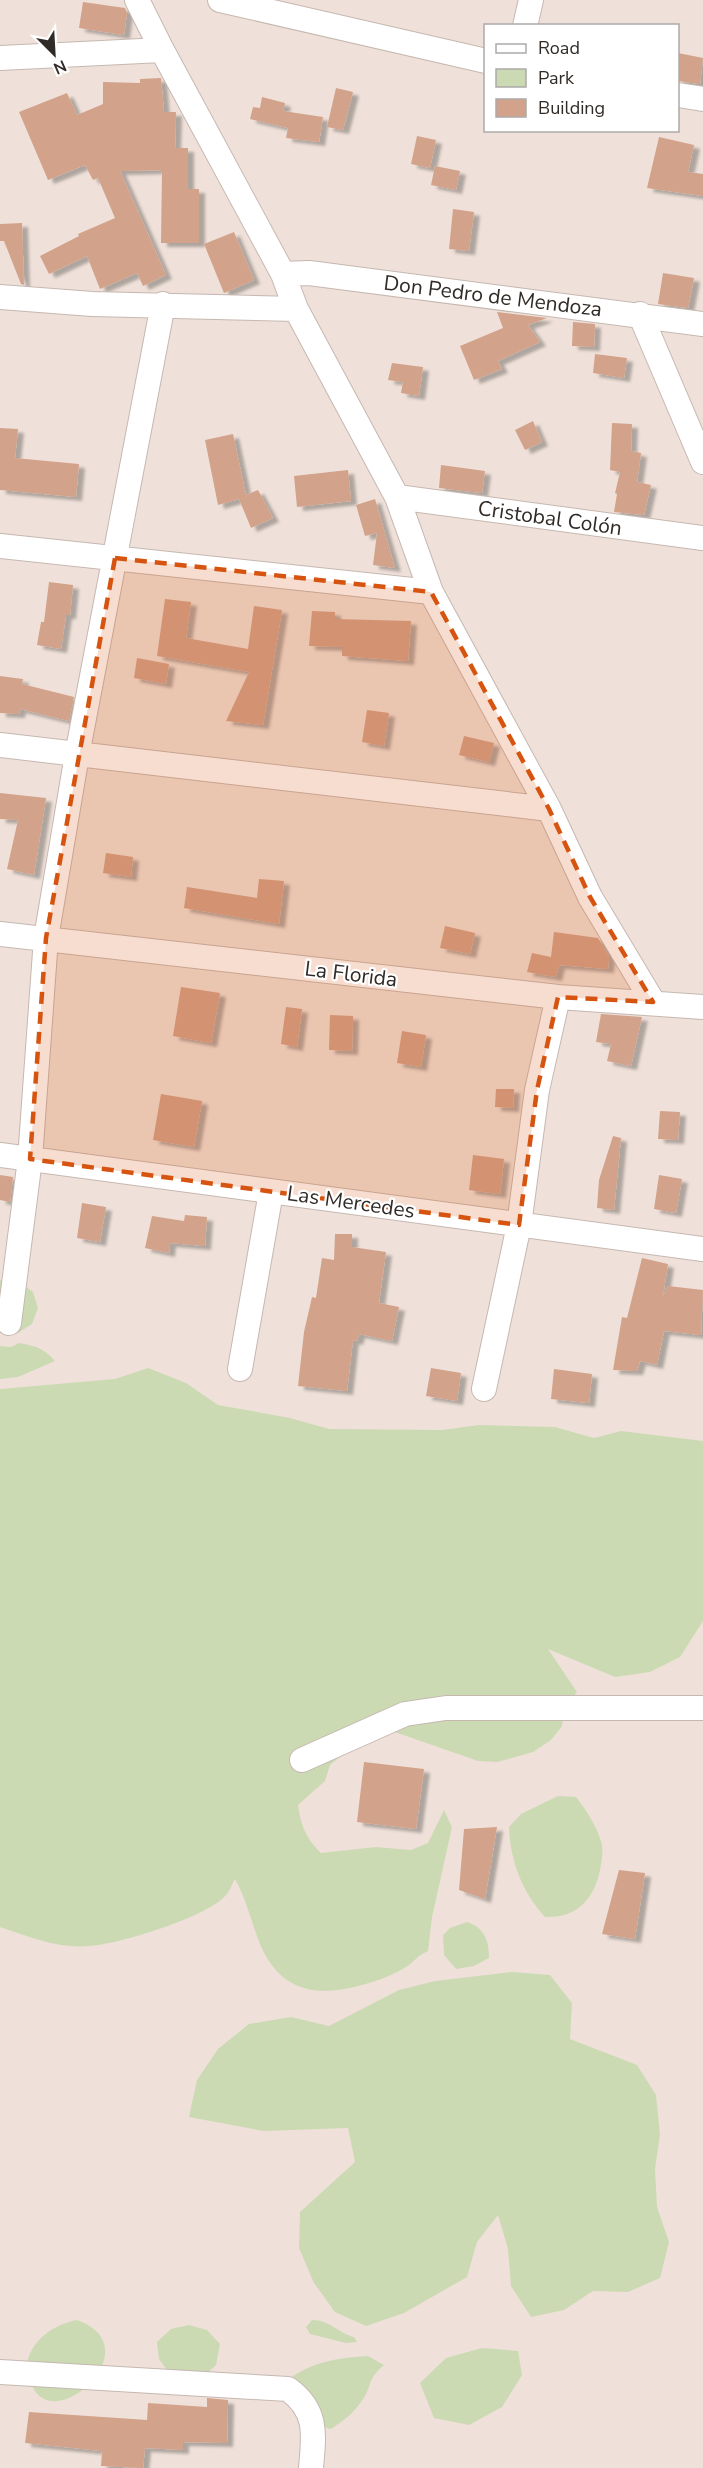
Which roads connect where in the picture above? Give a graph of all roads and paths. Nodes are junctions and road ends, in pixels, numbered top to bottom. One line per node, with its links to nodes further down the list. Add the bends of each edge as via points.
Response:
1 (220, 0): 7 (street)
2 (531, 0): 4 (street)
3 (142, 3): 5 (street)
4 (525, 24)
5 (162, 50): 6 (street); 10 (street)
6 (0, 58)
7 (484, 60)
8 (679, 94): 9 (street)
9 (703, 99)
10 (283, 274): 13 (street); 14 (street, Don Pedro de Mendoza, via 309,273)
11 (0, 297): 12 (street, via 92,304)
12 (163, 304): 13 (street); 20 (street)
13 (296, 309): 17 (street)
14 (640, 314): 15 (street, Don Pedro de Mendoza); 16 (street)
15 (703, 324)
16 (703, 462)
17 (397, 497): 18 (street, Cristobal Colón); 21 (street)
18 (703, 538)
19 (0, 546): 20 (street)
20 (115, 558): 21 (street); 23 (street)
21 (431, 592): 24 (street)
22 (0, 745): 23 (street)
23 (77, 754): 24 (street); 26 (street)
24 (549, 808): 28 (street, via 590,897)
25 (0, 934): 26 (street, La Florida)
26 (46, 939): 27 (street, La Florida); 31 (street)
27 (558, 997): 28 (street, La Florida); 33 (street, via 537,1090)
28 (653, 1002): 29 (street, La Florida)
29 (703, 1007)
30 (0, 1155): 31 (street, Las Mercedes)
31 (30, 1159): 32 (street, Las Mercedes); 35 (street)
32 (271, 1192): 33 (street, Las Mercedes); 36 (street)
33 (519, 1225): 34 (street, Las Mercedes); 37 (street)
34 (703, 1249)
35 (9, 1323)
36 (240, 1369)
37 (484, 1389)
38 (703, 1708): 39 (street, via 446,1708 405,1714)
39 (302, 1760)
40 (0, 2372): 41 (street, via 288,2389 303,2400 312,2421)
41 (311, 2468)

